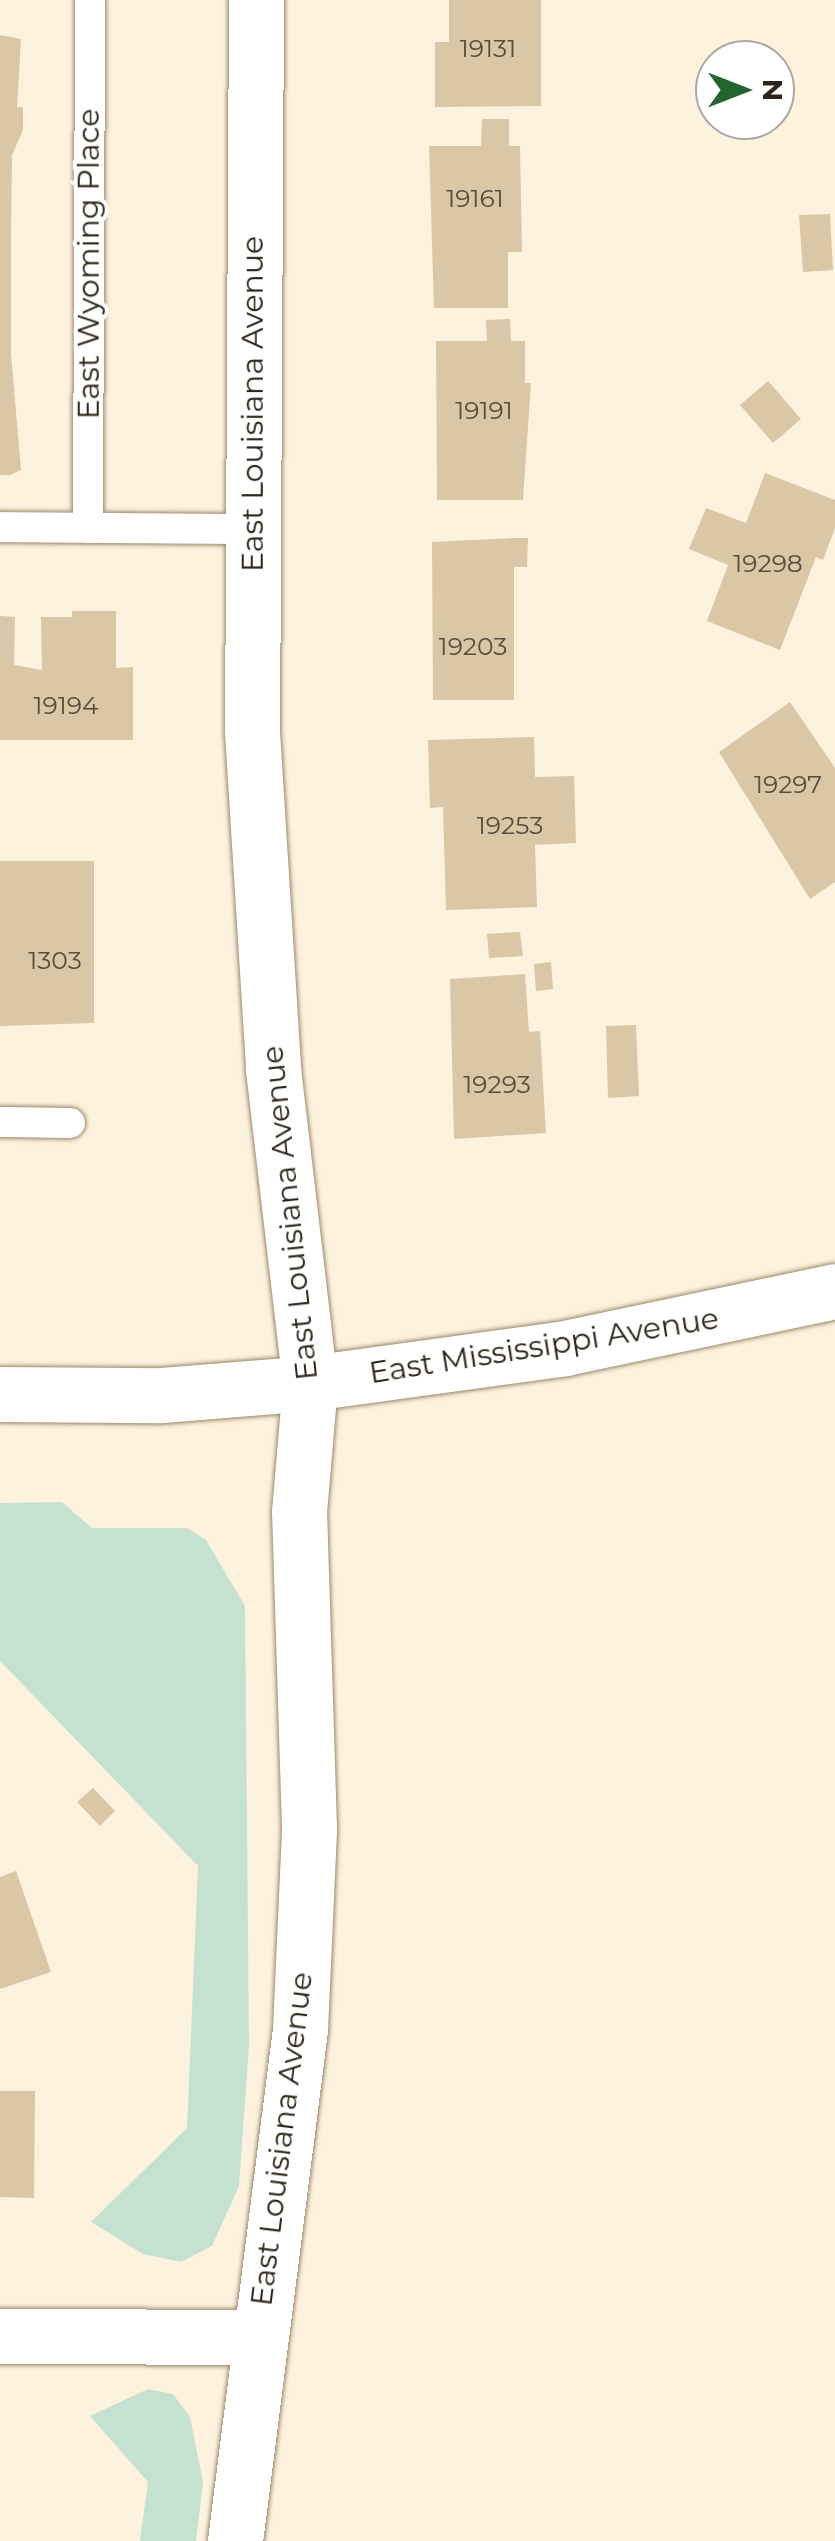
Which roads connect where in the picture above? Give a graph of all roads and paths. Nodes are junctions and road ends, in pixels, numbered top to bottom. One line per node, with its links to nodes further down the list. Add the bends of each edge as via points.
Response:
1 (90, 0): 4 (lane, East Wyoming Place)
2 (256, 0): 5 (street, East Louisiana Avenue)
3 (0, 527): 4 (lane)
4 (88, 528): 5 (lane)
5 (251, 529): 9 (street, East Louisiana Avenue, via 252,732 273,1069)
6 (0, 1122): 7 (lane)
7 (70, 1122)
8 (835, 1291): 9 (street, East Mississippi Avenue, via 565,1348)
9 (310, 1383): 10 (street, East Mississippi Avenue, via 162,1395); 12 (street, East Louisiana Avenue, via 300,1512 309,1828 300,2029)
10 (0, 1394)
11 (0, 2336): 12 (street)
12 (258, 2337): 13 (street, East Louisiana Avenue)
13 (236, 2541)

